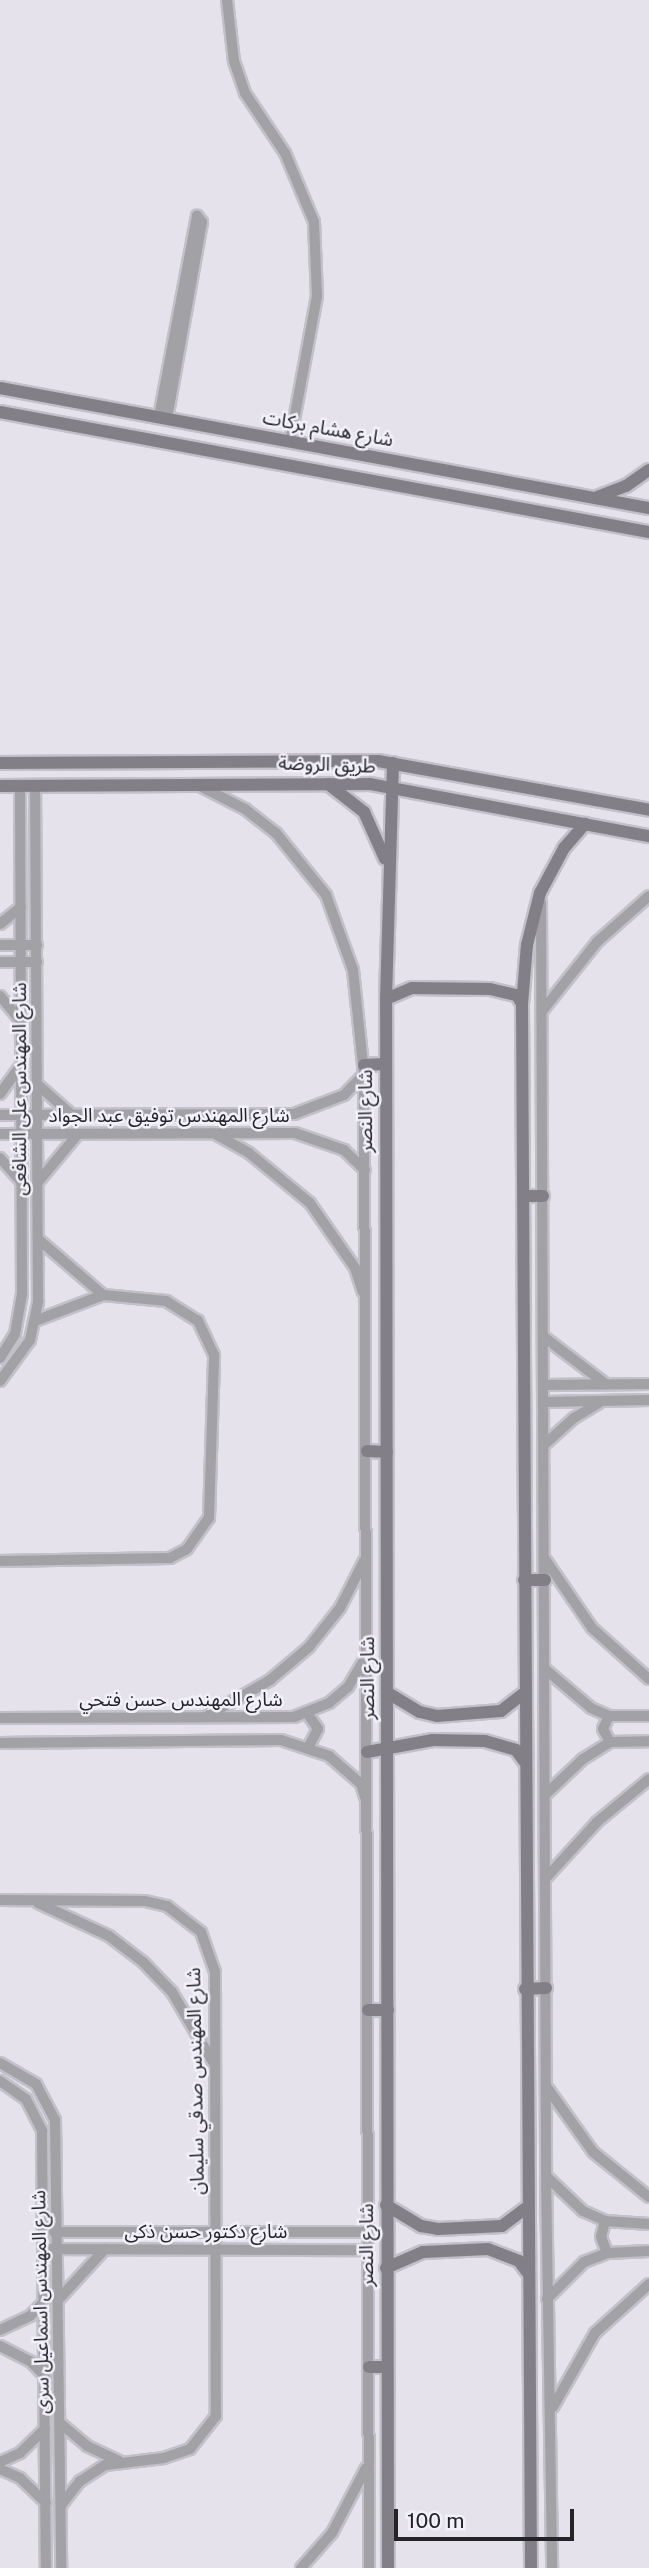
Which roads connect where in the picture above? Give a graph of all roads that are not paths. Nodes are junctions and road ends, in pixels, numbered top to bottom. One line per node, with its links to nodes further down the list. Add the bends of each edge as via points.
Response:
1 (227, 0): 7 (street, via 234,61 245,93 285,153 314,222 317,296)
2 (0, 388): 3 (street, شارع هشام بركات)
3 (33, 394): 5 (street); 6 (street, شارع هشام بركات)
4 (0, 412): 5 (street)
5 (30, 418): 10 (street)
6 (163, 418): 6 (street, via 202,222 197,216); 7 (street, شارع هشام بركات)
7 (290, 441): 8 (street, شارع هشام بركات)
8 (337, 450): 10 (street); 11 (street, شارع هشام بركات)
9 (649, 470): 11 (street, via 626,486)
10 (333, 474): 13 (street)
11 (595, 498): 12 (street, شارع هشام بركات)
12 (649, 508)
13 (649, 531)
14 (0, 763): 15 (street, طريق الروضة, via 341,759)
15 (393, 763): 20 (street, طريق الروضة); 22 (street, شارع النصر)
16 (325, 782): 17 (street, طريق الروضة); 22 (street, طريق الروضة); 27 (street, via 364,812 381,845)
17 (193, 784): 19 (street, طريق الروضة); 45 (street, via 245,809 276,833 326,895 353,970)
18 (20, 785): 19 (street, طريق الروضة); 21 (street, طريق الروضة); 30 (street, شارع المهندس على الشافعى)
19 (35, 785): 34 (street, شارع المهندس على الشافعى)
20 (517, 785): 23 (street); 24 (street, طريق الروضة)
21 (0, 786)
22 (391, 787): 23 (street, طريق الروضة); 27 (street, شارع النصر)
23 (513, 810): 25 (street, طريق الروضة)
24 (649, 810)
25 (585, 824): 26 (street, طريق الروضة); 28 (street, via 564,848)
26 (649, 835)
27 (388, 880): 39 (street, شارع النصر)
28 (540, 893): 40 (street, via 527,945); 41 (street)
29 (649, 896): 41 (street, via 597,942)
30 (21, 907): 31 (street); 33 (street, شارع المهندس على الشافعى)
31 (0, 924)
32 (0, 945): 33 (street)
33 (21, 945): 34 (street); 36 (street, شارع المهندس على الشافعى)
34 (37, 945): 37 (street, شارع المهندس على الشافعى)
35 (0, 962): 36 (street)
36 (21, 962): 37 (street); 42 (street, شارع المهندس على الشافعى)
37 (37, 962): 46 (street, شارع المهندس على الشافعى)
38 (0, 996): 42 (street)
39 (386, 999): 40 (street, via 412,988 490,989 517,995); 43 (street, شارع النصر)
40 (522, 1004): 61 (street)
41 (543, 1011): 62 (street)
42 (21, 1021): 44 (street, شارع المهندس على الشافعى)
43 (385, 1064): 45 (street); 78 (street, شارع النصر)
44 (21, 1065): 47 (street); 49 (street, شارع المهندس على الشافعى)
45 (364, 1069): 51 (street, شارع المهندس توفيق عبد الجواد, via 344,1095 294,1114); 58 (street)
46 (37, 1084): 50 (street, شارع المهندس على الشافعى); 51 (street)
47 (0, 1094)
48 (0, 1115): 49 (street, شارع المهندس توفيق عبد الجواد)
49 (21, 1115): 50 (street, شارع المهندس توفيق عبد الجواد); 54 (street, شارع المهندس على الشافعى)
50 (37, 1115): 51 (street, شارع المهندس توفيق عبد الجواد); 55 (street, شارع المهندس على الشافعى)
51 (73, 1115)
52 (215, 1133): 56 (street, شارع المهندس توفيق عبد الجواد); 58 (street, شارع المهندس توفيق عبد الجواد, via 312,1136 344,1150); 65 (street, via 249,1153 310,1203 355,1268)
53 (0, 1134): 54 (street, شارع المهندس توفيق عبد الجواد)
54 (21, 1134): 55 (street, شارع المهندس توفيق عبد الجواد); 59 (street, شارع المهندس على الشافعى)
55 (37, 1134): 56 (street, شارع المهندس توفيق عبد الجواد); 60 (street, شارع المهندس على الشافعى)
56 (78, 1134): 60 (street)
57 (0, 1158): 59 (street)
58 (366, 1172): 65 (street)
59 (22, 1181): 68 (street, شارع المهندس على الشافعى, via 21,1314 16,1334)
60 (38, 1182): 63 (street, شارع المهندس على الشافعى)
61 (523, 1196): 62 (street); 82 (street)
62 (543, 1196): 67 (street)
63 (38, 1239): 64 (street); 66 (street, شارع المهندس على الشافعى)
64 (103, 1295): 66 (street); 81 (street, via 166,1301 198,1321 208,1337 215,1374 209,1518 194,1542 170,1558)
65 (367, 1303): 77 (street)
66 (36, 1321): 69 (street, شارع المهندس على الشافعى, via 21,1358)
67 (544, 1337): 70 (street); 72 (street)
68 (0, 1358)
69 (0, 1381)
70 (607, 1384): 71 (street); 72 (street)
71 (649, 1384)
72 (544, 1385): 75 (street)
73 (605, 1400): 74 (street); 75 (street); 76 (street, via 574,1418)
74 (649, 1400)
75 (544, 1402): 76 (street)
76 (545, 1444): 80 (street)
77 (367, 1451): 78 (street); 79 (street)
78 (387, 1452): 87 (street, شارع النصر)
79 (367, 1539): 84 (street); 92 (street, via 364,1563 353,1586 309,1647 270,1679)
80 (545, 1559): 83 (street); 86 (street, via 592,1628)
81 (0, 1562)
82 (524, 1580): 83 (street); 88 (street)
83 (545, 1580): 85 (street)
84 (367, 1645): 89 (street, شارع المهندس حسن فتحي, via 362,1668 348,1687); 98 (street)
85 (545, 1669): 90 (street, via 575,1698); 102 (street)
86 (649, 1679)
87 (388, 1693): 88 (street, via 420,1712 437,1716 501,1711); 99 (street, شارع النصر)
88 (524, 1693): 100 (street)
89 (307, 1713): 92 (street, شارع المهندس حسن فتحي, via 281,1718); 97 (street, via 318,1729)
90 (609, 1716): 91 (street); 95 (street, via 603,1729)
91 (649, 1716)
92 (205, 1717): 93 (street, شارع المهندس حسن فتحي)
93 (0, 1718)
94 (649, 1741): 95 (street)
95 (610, 1742): 102 (street, via 583,1759)
96 (0, 1743): 97 (street, via 281,1740)
97 (309, 1746): 103 (street, via 346,1769 361,1784)
98 (367, 1752): 99 (street); 103 (street)
99 (388, 1752): 100 (street, via 433,1740 485,1741 516,1751); 110 (street, شارع النصر)
100 (524, 1761): 108 (street)
101 (649, 1779): 104 (street, via 597,1822)
102 (546, 1794): 104 (street)
103 (367, 1803): 109 (street)
104 (546, 1878): 107 (street)
105 (0, 1900): 106 (street, شارع المهندس صدقي سليمان)
106 (31, 1901): 112 (street, via 81,1920 143,1962 190,2018); 112 (street, شارع المهندس صدقي سليمان, via 145,1901 186,1916 211,1951)
107 (546, 1988): 108 (street); 114 (street)
108 (525, 1989): 118 (street)
109 (368, 2010): 110 (street); 124 (street)
110 (388, 2010): 117 (street, شارع النصر)
111 (0, 2063): 122 (street, شارع المهندس اسماعيل سرى, via 36,2084 55,2120)
112 (215, 2065): 123 (street, شارع المهندس صدقي سليمان)
113 (0, 2081): 121 (street, شارع المهندس اسماعيل سرى, via 26,2099 42,2131)
114 (546, 2086): 115 (street); 116 (street, via 593,2152)
115 (546, 2176): 119 (street, via 583,2211); 136 (street)
116 (649, 2197)
117 (386, 2205): 118 (street, via 421,2226 438,2229 502,2226); 132 (street, شارع النصر)
118 (526, 2208): 133 (street)
119 (605, 2221): 120 (street); 131 (street, via 601,2237)
120 (649, 2224)
121 (44, 2232): 122 (street, شارع دكتور حسن ذكى); 125 (street, شارع المهندس اسماعيل سرى)
122 (58, 2232): 123 (street, شارع دكتور حسن ذكى); 126 (street, شارع المهندس اسماعيل سرى)
123 (216, 2232): 124 (street, شارع دكتور حسن ذكى); 128 (street, شارع المهندس صدقي سليمان)
124 (368, 2232): 129 (street)
125 (44, 2249): 126 (street, شارع دكتور حسن ذكى); 137 (street, شارع المهندس اسماعيل سرى)
126 (58, 2249): 127 (street, شارع دكتور حسن ذكى); 135 (street, شارع المهندس اسماعيل سرى)
127 (105, 2249): 128 (street, شارع دكتور حسن ذكى); 135 (street)
128 (216, 2249): 129 (street, شارع دكتور حسن ذكى); 146 (street, via 216,2416 201,2440 177,2455)
129 (368, 2250): 140 (street)
130 (649, 2251): 131 (street)
131 (607, 2253): 136 (street, via 584,2262)
132 (386, 2268): 133 (street, via 423,2252 488,2249 519,2261); 141 (street, شارع النصر)
133 (527, 2273): 157 (street)
134 (649, 2284): 143 (street, via 595,2333 572,2366)
135 (59, 2300): 144 (street, شارع المهندس اسماعيل سرى)
136 (547, 2300): 143 (street)
137 (44, 2302): 138 (street, via 30,2316); 142 (street, شارع المهندس اسماعيل سرى)
138 (0, 2330)
139 (0, 2346): 142 (street, via 31,2362)
140 (369, 2367): 141 (street); 147 (street)
141 (387, 2367): 156 (street, شارع النصر)
142 (45, 2376): 145 (street, شارع المهندس اسماعيل سرى)
143 (552, 2411): 158 (street)
144 (60, 2423): 146 (street, via 88,2446); 151 (street, شارع المهندس اسماعيل سرى)
145 (45, 2429): 148 (street, via 20,2453); 150 (street, شارع المهندس اسماعيل سرى)
146 (120, 2461): 151 (street, via 92,2472)
147 (369, 2461): 154 (street, via 346,2510); 155 (street)
148 (0, 2462)
149 (0, 2469): 150 (street, via 20,2478)
150 (46, 2503): 152 (street, شارع المهندس اسماعيل سرى)
151 (61, 2505): 153 (street, شارع المهندس اسماعيل سرى)
152 (46, 2568)
153 (61, 2568)
154 (301, 2568)
155 (369, 2568)
156 (388, 2568)
157 (531, 2568)
158 (552, 2568)

